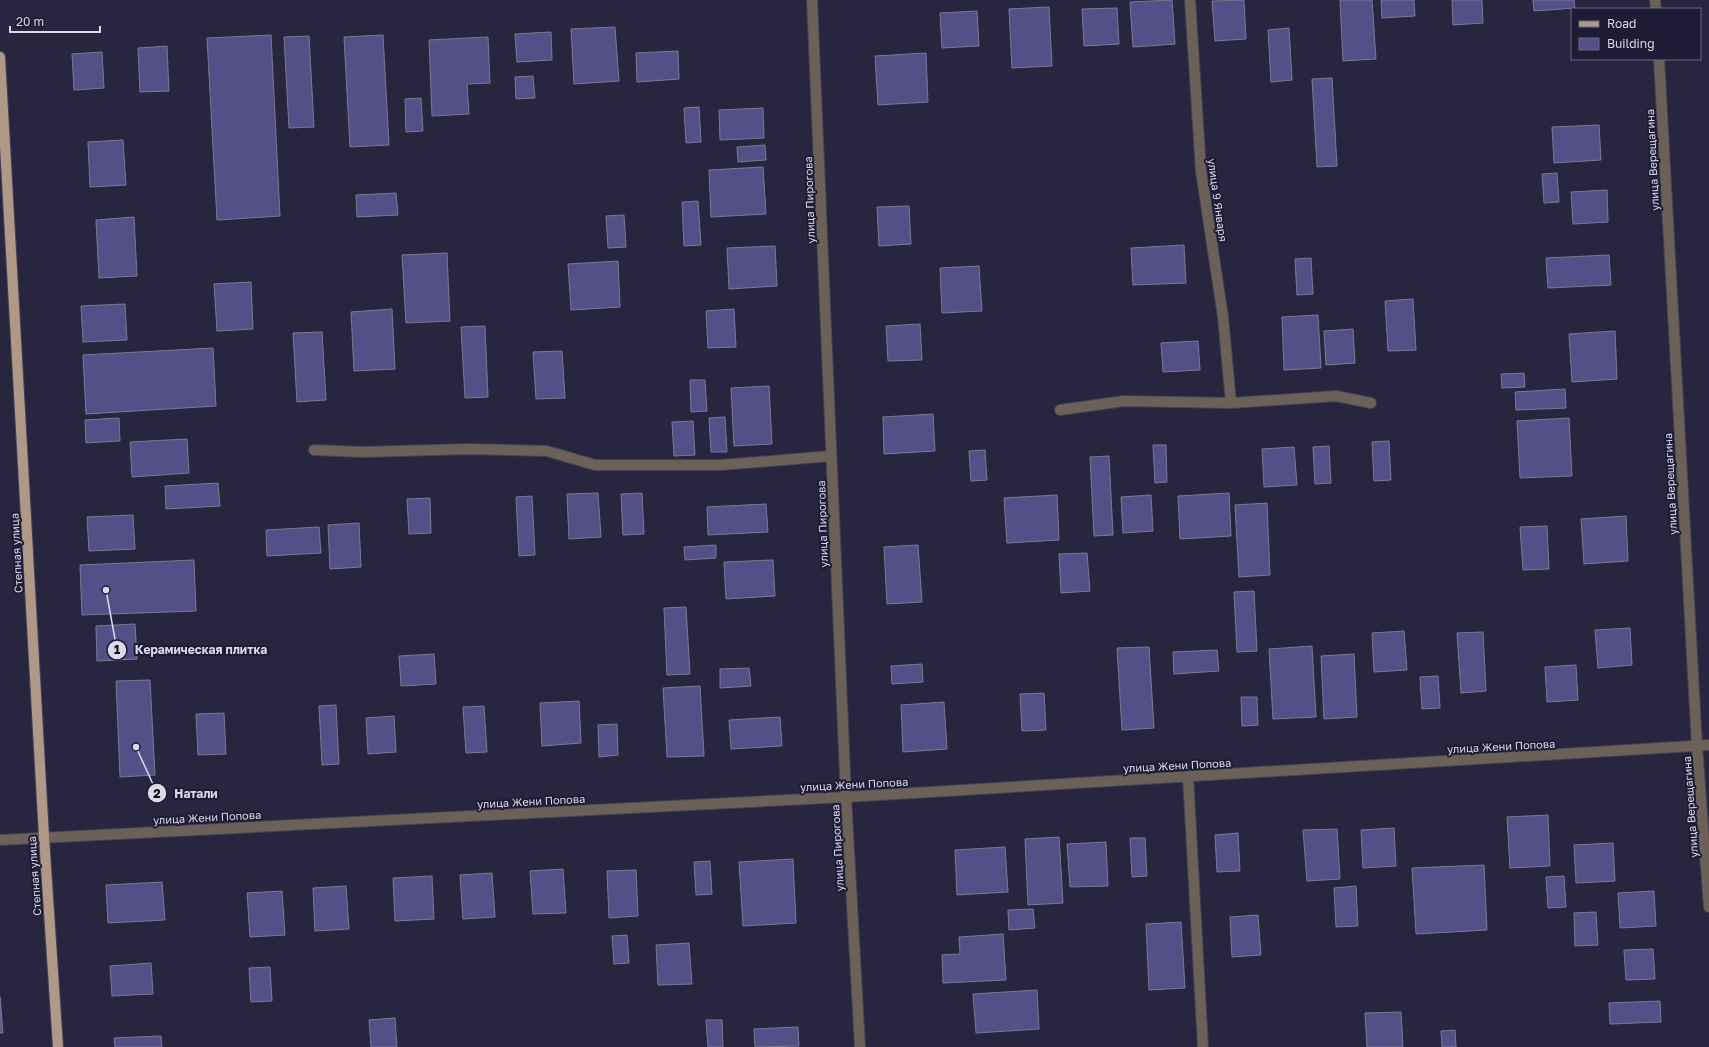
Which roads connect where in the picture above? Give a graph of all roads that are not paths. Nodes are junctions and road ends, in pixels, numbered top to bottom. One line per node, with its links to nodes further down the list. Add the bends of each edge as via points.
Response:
1 (812, 0): 9 (street, улица Пирогова)
2 (1190, 0): 5 (street, улица 9 Января, via 1201,171 1223,317)
3 (0, 57): 14 (main road, Степная улица)
4 (1658, 60): 11 (street, улица Верещагина)
5 (1231, 403): 6 (street, via 1336,396); 7 (street, via 1124,401)
6 (1371, 403)
7 (1060, 410)
8 (314, 450): 9 (street, via 547,451 595,465 721,465)
9 (831, 456): 13 (street, улица Пирогова)
10 (1709, 745): 11 (street, улица Жени Попова)
11 (1697, 746): 12 (street, улица Жени Попова); 16 (street, улица Верещагина)
12 (1188, 776): 13 (street, улица Жени Попова); 19 (street)
13 (846, 797): 14 (street, улица Жени Попова); 18 (street, улица Пирогова)
14 (44, 837): 15 (street, улица Жени Попова); 17 (main road, Степная улица)
15 (0, 840)
16 (1709, 907)
17 (58, 1047)
18 (860, 1047)
19 (1203, 1047)

